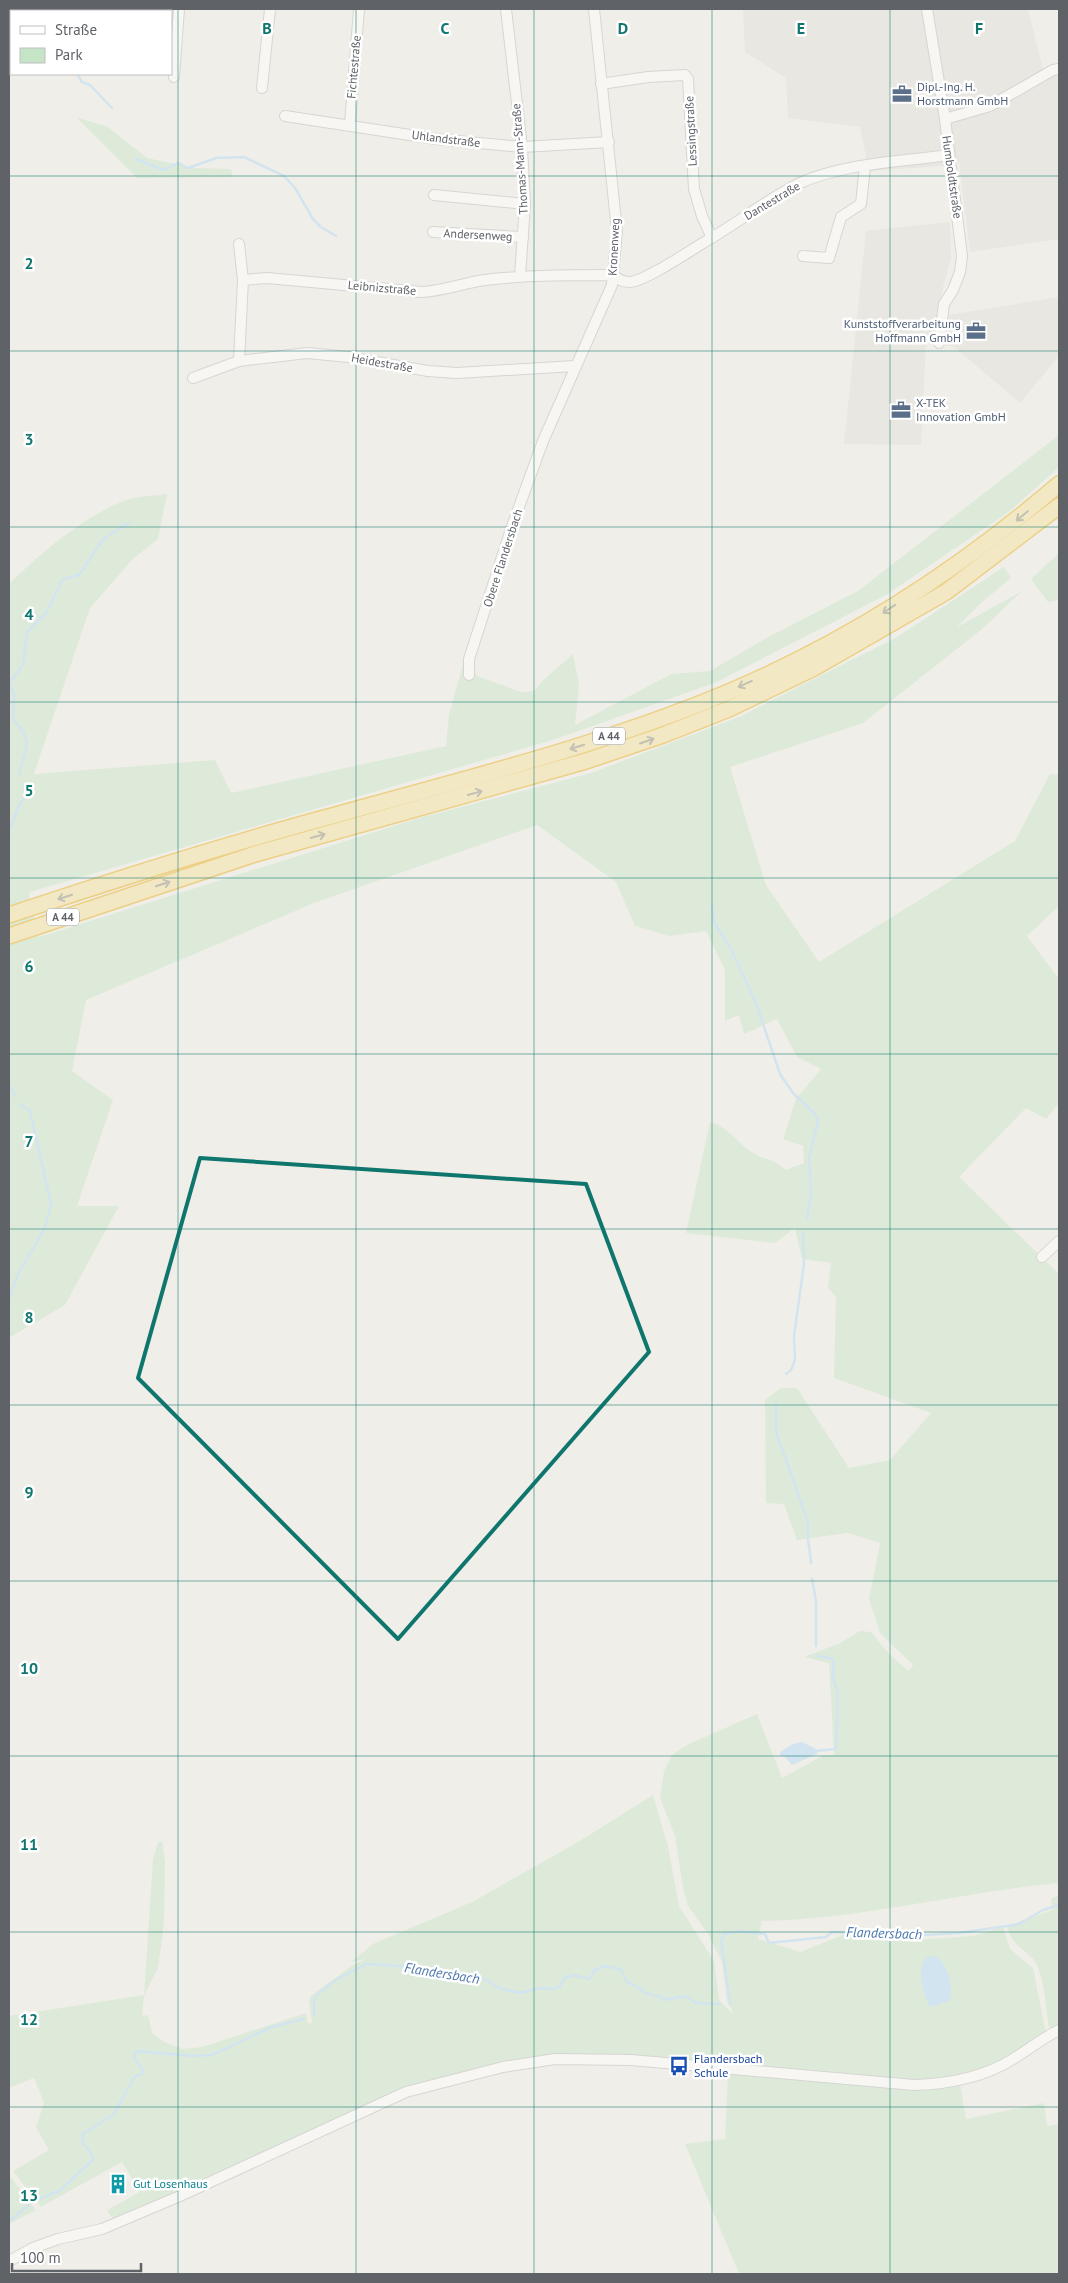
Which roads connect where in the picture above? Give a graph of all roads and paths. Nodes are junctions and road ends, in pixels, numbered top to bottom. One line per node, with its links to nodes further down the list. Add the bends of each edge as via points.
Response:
1 (179, 9): 8 (street)
2 (270, 9): 10 (street)
3 (359, 9): 13 (street, Fichtestraße)
4 (506, 9): 15 (street, Thomas-Mann-Straße)
5 (594, 9): 9 (street, Kronenweg)
6 (927, 9): 12 (street, Humboldtstraße)
7 (1059, 69): 12 (street, via 990,106)
8 (174, 77)
9 (602, 84): 14 (street, Kronenweg); 22 (street, Lessingstraße, via 648,77 685,75 688,79 694,189)
10 (262, 88)
11 (285, 116): 13 (street, Uhlandstraße)
12 (945, 120): 16 (street, Humboldtstraße)
13 (350, 124): 15 (street, Uhlandstraße, via 436,139)
14 (609, 142): 15 (street, Uhlandstraße); 25 (street, Kronenweg, via 617,231)
15 (522, 148): 19 (street, Thomas-Mann-Straße)
16 (948, 156): 17 (street, Dantestraße); 28 (street, Humboldtstraße, via 962,256 960,272 944,304)
17 (866, 166): 22 (street, Dantestraße, via 818,176 798,184); 24 (street, via 861,204 841,217 829,258)
18 (434, 195): 19 (street)
19 (525, 204): 21 (street, Thomas-Mann-Straße)
20 (433, 232): 21 (street, Andersenweg)
21 (523, 237): 26 (street, Thomas-Mann-Straße)
22 (712, 238): 25 (street, Dantestraße, via 631,282 620,281)
23 (239, 244): 27 (street)
24 (803, 256)
25 (613, 274): 26 (street); 30 (street, Kronenweg, via 601,313)
26 (520, 276): 27 (street, Leibnizstraße, via 421,292 267,278)
27 (243, 280): 29 (street)
28 (939, 343)
29 (239, 361): 30 (street, Heidestraße, via 307,353 457,373); 31 (street, Heidestraße)
30 (574, 366): 32 (street, Kronenweg)
31 (193, 378)
32 (544, 441): 35 (street, Obere Flandersbach, via 510,529 470,654)
33 (1059, 484): 36 (highway, A 44, one-way to 36, via 1014,523 881,615 725,693 581,746 317,820)
34 (1059, 506): 37 (highway, A 44, one-way to 34, via 333,831 586,761 729,709 814,668 946,592)
35 (469, 675)
36 (9, 915)
37 (9, 936)
38 (1059, 1241): 39 (street)
39 (1042, 1257)
40 (1059, 2030): 41 (street, via 1012,2060 985,2072 940,2084 914,2085 631,2060 555,2059 503,2067 406,2092 180,2196 102,2229 41,2245)
41 (9, 2261)

